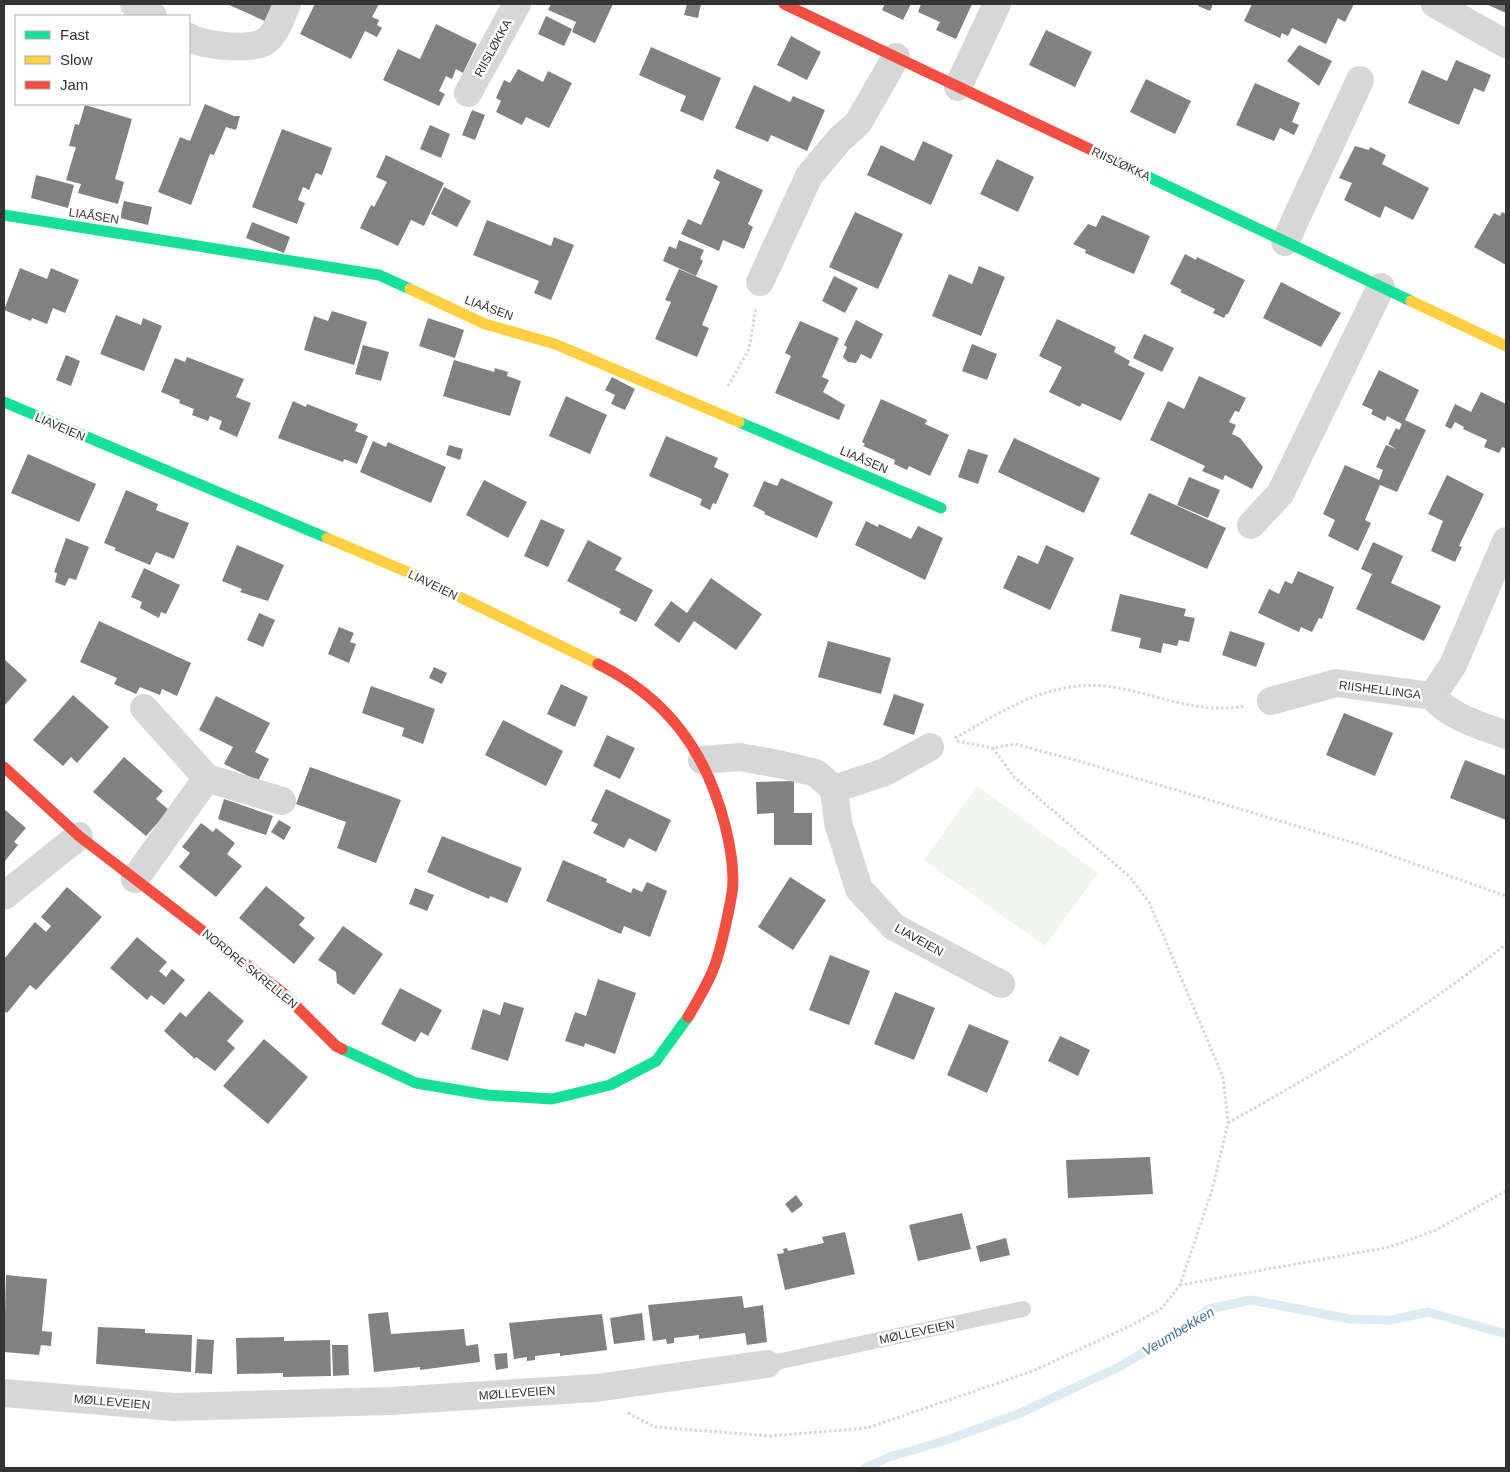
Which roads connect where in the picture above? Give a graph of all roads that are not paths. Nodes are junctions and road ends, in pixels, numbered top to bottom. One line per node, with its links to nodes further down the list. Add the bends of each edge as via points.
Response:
1 (134, 4): 7 (street)
2 (287, 4): 8 (street, via 267,41 250,47 197,42)
3 (517, 4): 13 (street, RIISLØKKA)
4 (784, 4): 10 (street, RIISLØKKA)
5 (997, 4): 12 (street)
6 (1435, 4): 9 (street)
7 (151, 15)
8 (190, 38)
9 (1506, 44)
10 (896, 57): 12 (street, RIISLØKKA); 16 (street, via 858,123 808,176)
11 (1360, 80): 15 (street)
12 (958, 87): 15 (street, RIISLØKKA)
13 (468, 93)
14 (4, 215): 20 (street, LIAÅSEN, via 379,275 485,324 555,344)
15 (1285, 242): 17 (street, RIISLØKKA)
16 (760, 282)
17 (1381, 287): 18 (street, RIISLØKKA); 21 (street, via 1280,494)
18 (1506, 346)
19 (4, 402): 28 (street, LIAVEIEN, via 412,574 620,676 659,705)
20 (941, 508)
21 (1250, 525)
22 (1503, 558): 23 (street, RIISHELLINGA, via 1453,665)
23 (1432, 696): 24 (street, RIISHELLINGA, via 1336,683); 26 (street, RIISHELLINGA, via 1441,707 1458,717)
24 (1271, 701)
25 (144, 708): 30 (street)
26 (1506, 735)
27 (930, 747): 31 (street, via 885,772)
28 (702, 760): 31 (street, via 740,757 783,764 816,773); 34 (street, NORDRE SKRELLEN, via 718,798 727,834 732,882 714,969 688,1018 656,1061 610,1085 552,1099 487,1095 416,1083 336,1046 282,992)
29 (4, 768): 33 (street, NORDRE SKRELLEN)
30 (207, 778): 32 (street); 34 (street)
31 (834, 788): 36 (street, LIAVEIEN, via 838,823 859,889 894,927)
32 (282, 801)
33 (80, 836): 34 (street, NORDRE SKRELLEN); 35 (street)
34 (135, 879)
35 (4, 896)
36 (1001, 984)
37 (1023, 1309): 38 (lane, MØLLEVEIEN)
38 (767, 1364): 39 (street, MØLLEVEIEN, via 596,1388 391,1400 174,1407)
39 (4, 1393)

